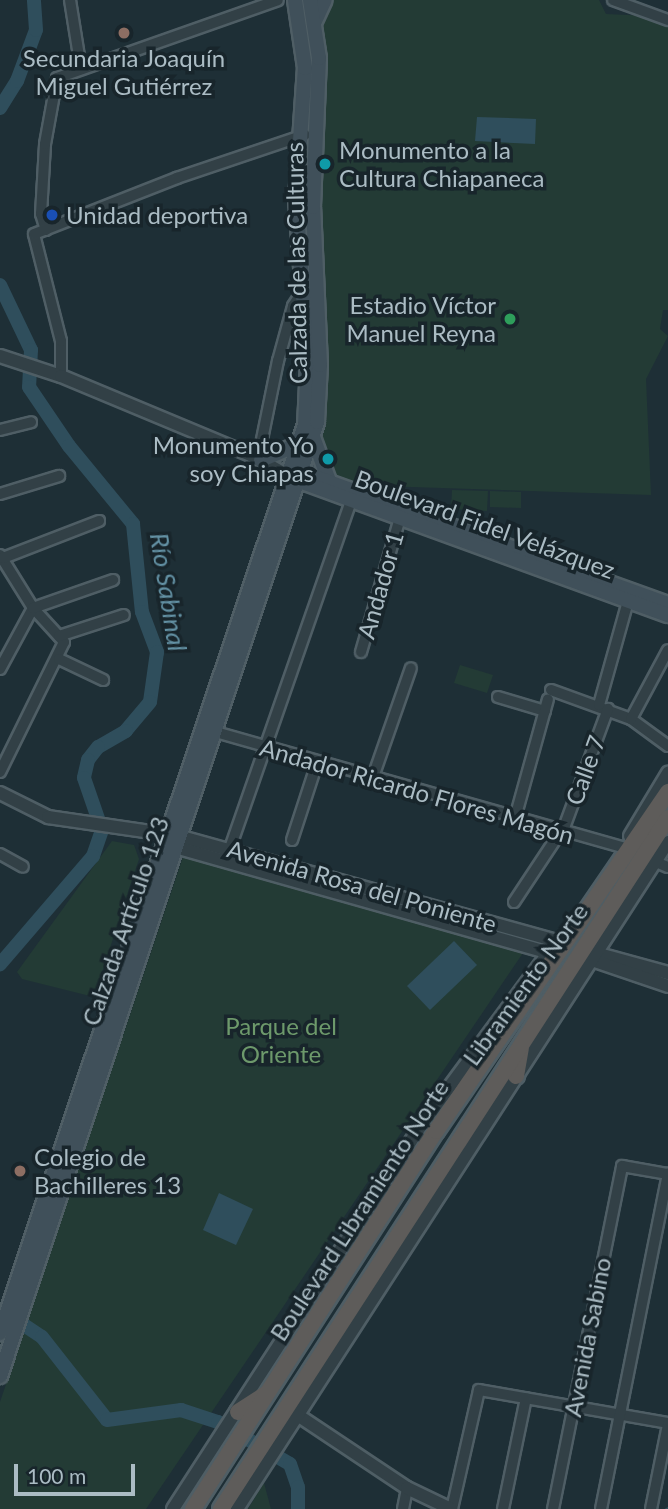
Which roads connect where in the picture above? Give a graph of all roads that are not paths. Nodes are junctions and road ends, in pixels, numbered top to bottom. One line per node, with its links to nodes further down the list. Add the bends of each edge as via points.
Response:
1 (70, 0): 9 (street)
2 (278, 0): 9 (street)
3 (295, 0): 10 (main road, Calzada de las Culturas, via 304,44)
4 (310, 0): 8 (main road, Calzada de las Culturas)
5 (325, 0): 8 (main road)
6 (613, 0): 7 (street)
7 (668, 20)
8 (315, 21): 11 (main road, Calzada de las Culturas, via 319,58)
9 (81, 69): 12 (street, via 57,78 45,144 41,214)
10 (300, 134): 11 (street); 12 (street); 13 (main road, Calzada de las Culturas, via 296,199)
11 (316, 136): 18 (main road, Calzada de las Culturas, via 313,207 321,401)
12 (46, 230): 15 (street, via 34,234 61,341)
13 (302, 292): 19 (main road, Calzada de las Culturas, via 308,398); 20 (street, via 293,306 278,361)
14 (0, 356): 15 (street)
15 (56, 375): 20 (street)
16 (31, 422): 17 (street)
17 (0, 430)
18 (313, 435): 21 (main road, Calzada de las Culturas); 23 (main road)
19 (297, 445): 20 (main road); 21 (main road, Calzada de las Culturas)
20 (263, 461): 21 (street)
21 (294, 474): 23 (main road, Boulevard Fidel Velázquez); 25 (main road, Boulevard Fidel Velázquez); 46 (main road, Calzada Artículo 123); 58 (main road, Calzada Artículo 123)
22 (58, 476): 24 (street)
23 (329, 481): 31 (main road, Boulevard Fidel Velázquez)
24 (0, 494)
25 (351, 500): 26 (main road, Boulevard Fidel Velázquez); 48 (street)
26 (400, 518): 30 (main road, Boulevard Fidel Velázquez); 37 (street, Andador 1)
27 (99, 521): 28 (street)
28 (2, 556): 32 (street)
29 (113, 580): 32 (street)
30 (628, 601): 34 (main road, Boulevard Fidel Velázquez); 43 (street, Calle 7)
31 (668, 604)
32 (33, 607): 35 (street); 40 (street)
33 (124, 615): 35 (street)
34 (668, 615)
35 (62, 639): 38 (street)
36 (668, 650): 45 (street)
37 (361, 652)
38 (59, 659): 41 (street); 50 (street)
39 (411, 668): 52 (street)
40 (0, 669)
41 (103, 680)
42 (498, 697): 44 (street)
43 (604, 707): 44 (street, via 549,695); 45 (street); 57 (street, Calle 7)
44 (545, 711): 55 (street)
45 (631, 719): 47 (street)
46 (212, 731): 48 (street, Andador Ricardo Flores Magón); 58 (main road, Calzada Artículo 123)
47 (668, 746)
48 (267, 750): 49 (street, Andador Ricardo Flores Magón); 63 (street)
49 (317, 764): 52 (street, Andador Ricardo Flores Magón); 59 (street)
50 (0, 772)
51 (668, 773): 61 (street, Libramiento Norte)
52 (373, 777): 55 (street, Andador Ricardo Flores Magón)
53 (668, 792): 67 (highway)
54 (0, 793): 58 (street, Avenida Rosa del Poniente, via 48,817)
55 (515, 818): 57 (street, Andador Ricardo Flores Magón)
56 (668, 818): 67 (highway)
57 (560, 831): 61 (street, Andador Ricardo Flores Magón); 66 (street, Calle 7)
58 (170, 840): 63 (street, Avenida Rosa del Poniente); 76 (main road, Calzada Artículo 123)
59 (292, 840)
60 (668, 842): 64 (street)
61 (622, 847): 67 (street, Libramiento Norte)
62 (0, 854): 65 (street)
63 (228, 855): 67 (street, Avenida Rosa del Poniente); 68 (street, Avenida Rosa del Poniente)
64 (662, 865): 67 (street)
65 (23, 867)
66 (514, 902)
67 (582, 949): 68 (street, Libramiento Norte); 69 (street, Avenida Rosa del Poniente); 70 (street, Avenida Rosa del Poniente); 71 (highway, Boulevard Libramiento Norte); 72 (street); 74 (highway, Boulevard Libramiento Norte)
68 (549, 953): 73 (street, Libramiento Norte)
69 (668, 973)
70 (668, 986)
71 (522, 1043): 72 (highway); 85 (highway, Boulevard Libramiento Norte)
72 (516, 1076): 80 (street)
73 (453, 1082): 74 (highway); 81 (street, Libramiento Norte)
74 (458, 1098): 81 (highway, Boulevard Libramiento Norte, via 269,1391)
75 (668, 1174): 79 (street, Avenida Sabino, via 622,1166); 82 (street)
76 (5, 1332): 77 (main road, Calzada Artículo 123)
77 (0, 1376)
78 (526, 1398): 79 (street); 94 (street, via 479,1390); 95 (street)
79 (573, 1407): 82 (street); 96 (street, Avenida Sabino)
80 (296, 1414): 84 (street); 85 (street)
81 (241, 1415): 86 (highway, Boulevard Libramiento Norte)
82 (622, 1415): 83 (street); 97 (street)
83 (668, 1424): 98 (street)
84 (317, 1428): 85 (street); 88 (street)
85 (278, 1434): 87 (highway, Boulevard Libramiento Norte)
86 (221, 1452): 89 (street); 90 (highway, Boulevard Libramiento Norte)
87 (254, 1473): 91 (highway, Boulevard Libramiento Norte, via 237,1485); 92 (street)
88 (407, 1488): 93 (street); 94 (street)
89 (173, 1509)
90 (193, 1509)
91 (221, 1509)
92 (237, 1509)
93 (403, 1509)
94 (451, 1509)
95 (503, 1509)
96 (552, 1509)
97 (601, 1509)
98 (651, 1509)

